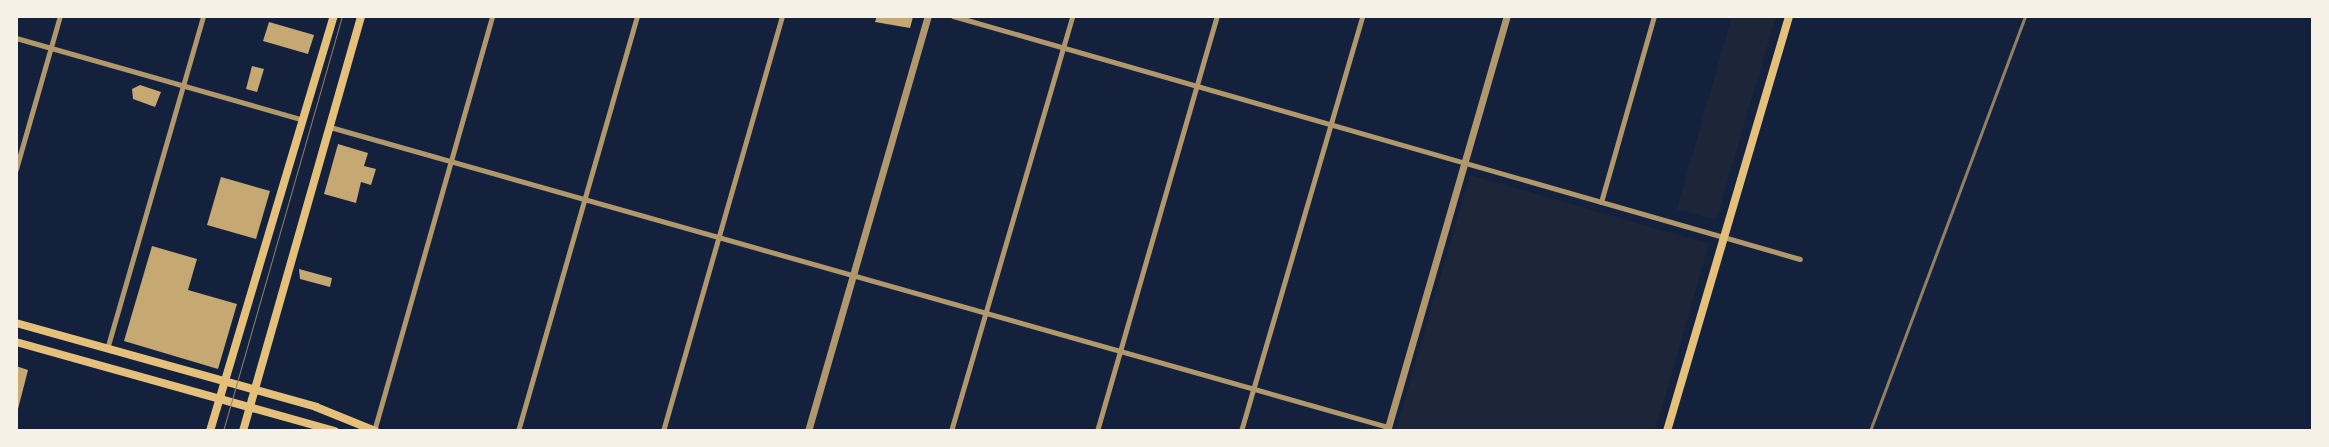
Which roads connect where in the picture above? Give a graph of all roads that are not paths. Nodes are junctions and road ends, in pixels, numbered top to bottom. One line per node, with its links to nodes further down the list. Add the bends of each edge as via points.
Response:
1 (60, 16): 18 (street)
2 (203, 16): 19 (street)
3 (334, 16): 21 (main road)
4 (361, 16): 23 (main road)
5 (492, 16): 24 (street)
6 (637, 16): 27 (street)
7 (782, 16): 29 (street)
8 (928, 16): 32 (street)
9 (953, 16): 17 (street)
10 (1072, 16): 17 (street)
11 (1217, 16): 20 (street)
12 (1362, 16): 22 (street)
13 (1507, 16): 25 (street)
14 (1654, 16): 28 (street)
15 (1789, 16): 30 (main road)
16 (16, 38): 18 (street)
17 (1064, 46): 20 (street); 33 (street)
18 (51, 47): 19 (street); 26 (street)
19 (184, 84): 21 (street); 36 (street)
20 (1196, 85): 22 (street); 37 (street)
21 (301, 119): 38 (main road)
22 (1331, 123): 25 (street); 39 (street)
23 (330, 127): 24 (street); 40 (main road)
24 (451, 160): 27 (street); 47 (street)
25 (1464, 162): 28 (street); 43 (street)
26 (16, 169)
27 (585, 198): 29 (street); 48 (street)
28 (1601, 202): 30 (street)
29 (719, 236): 32 (street); 49 (street)
30 (1725, 237): 31 (street); 54 (main road)
31 (1800, 259)
32 (853, 274): 33 (street); 50 (street)
33 (986, 312): 37 (street); 51 (street)
34 (16, 323): 36 (main road)
35 (16, 342): 41 (main road)
36 (107, 349): 38 (main road)
37 (1120, 350): 39 (street); 52 (street)
38 (224, 382): 40 (main road); 41 (main road)
39 (1253, 388): 43 (street); 53 (street)
40 (254, 391): 42 (main road); 47 (main road, via 325,410)
41 (219, 400): 42 (main road); 44 (main road)
42 (249, 408): 45 (main road); 46 (main road)
43 (1387, 429)
44 (210, 431)
45 (243, 431)
46 (335, 431)
47 (374, 431)
48 (518, 431)
49 (663, 431)
50 (808, 431)
51 (951, 431)
52 (1097, 431)
53 (1241, 431)
54 (1667, 431)

